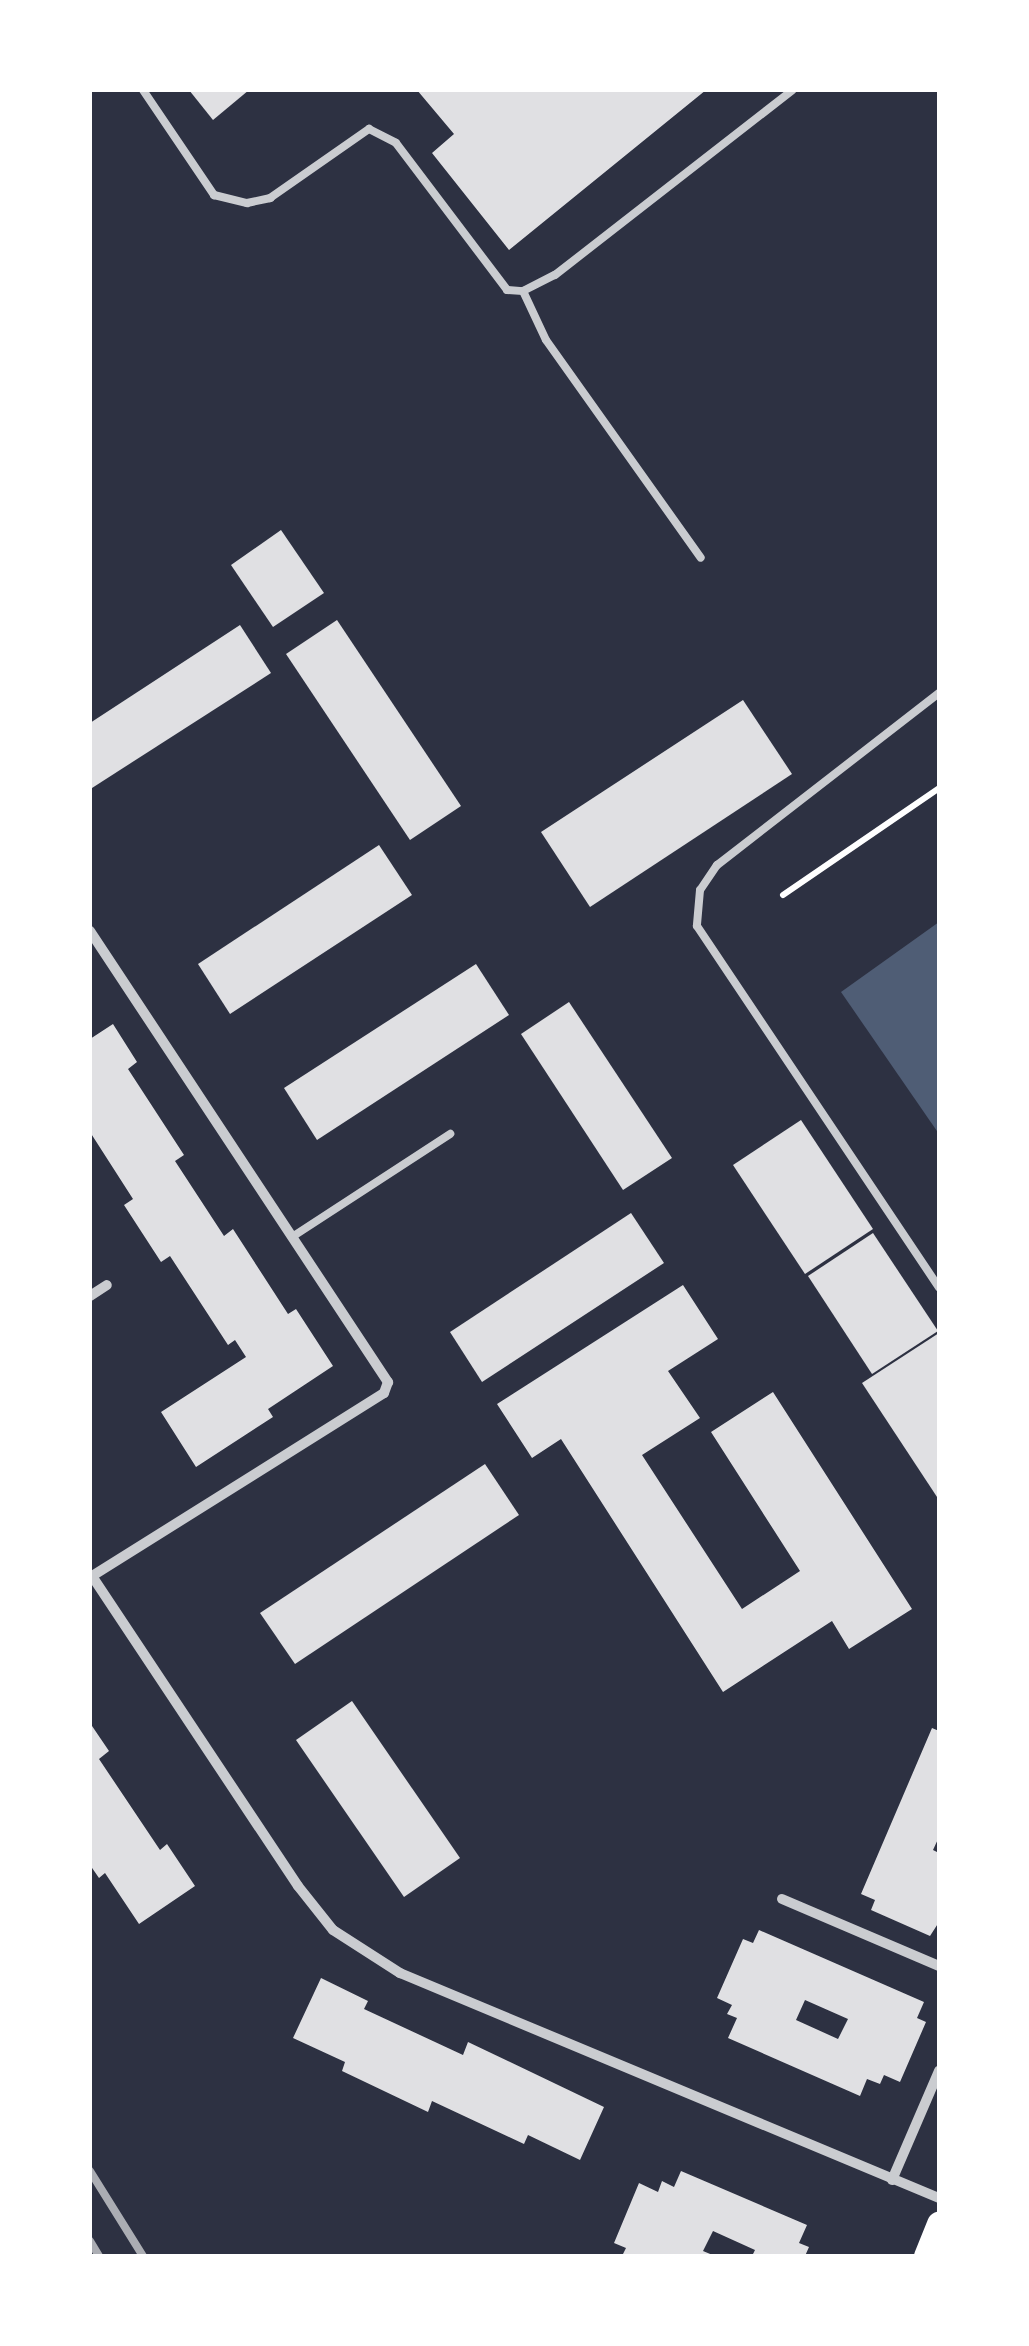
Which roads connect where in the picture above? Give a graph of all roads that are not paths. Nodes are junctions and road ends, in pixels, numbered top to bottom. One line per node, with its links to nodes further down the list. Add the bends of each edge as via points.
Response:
1 (143, 90): 3 (lane, via 214,195 247,203 270,198 369,129 396,144 506,290)
2 (793, 90): 3 (lane, via 555,275)
3 (523, 291): 4 (lane, via 546,340)
4 (701, 558)
5 (939, 692): 10 (lane, via 717,864 700,890 697,926)
6 (90, 931): 8 (street)
7 (450, 1134): 8 (lane)
8 (292, 1237): 12 (street, via 388,1382 384,1393)
9 (107, 1286): 11 (street)
10 (939, 1287)
11 (90, 1296)
12 (91, 1574): 16 (street, via 333,1930 400,1972)
13 (782, 1899): 14 (street)
14 (939, 1966)
15 (939, 2071): 16 (street)
16 (892, 2180): 17 (street)
17 (939, 2198)
18 (939, 2223): 19 (main road)
19 (926, 2256)

